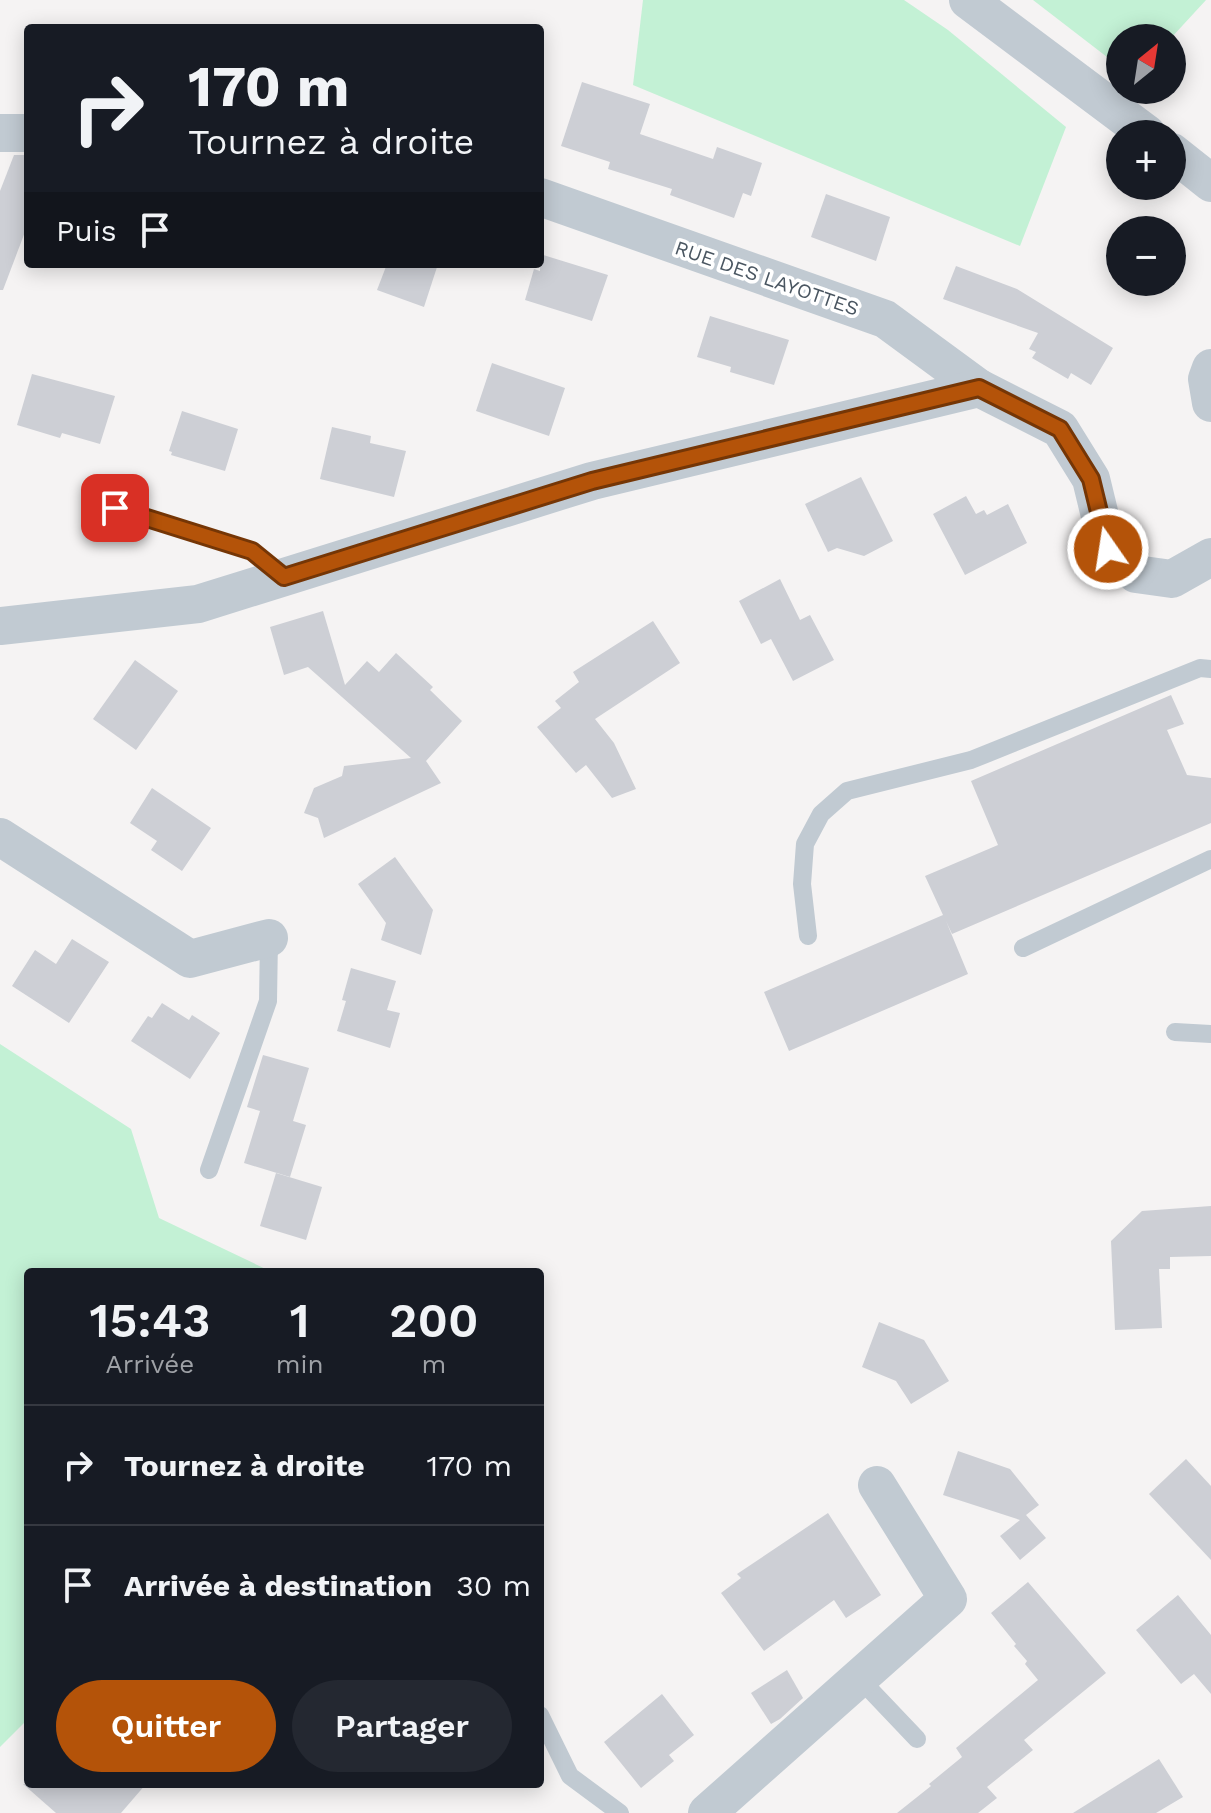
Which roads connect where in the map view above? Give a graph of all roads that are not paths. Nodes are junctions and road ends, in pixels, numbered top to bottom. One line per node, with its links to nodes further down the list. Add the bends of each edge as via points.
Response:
1 (968, 0): 2 (street)
2 (1128, 120)
3 (0, 133): 4 (street)
4 (24, 133)
5 (1186, 163): 6 (street)
6 (1211, 183)
7 (544, 198): 9 (street, RUE DES LAYOTTES, via 885,319)
8 (1211, 368): 10 (street)
9 (979, 388): 12 (street, RUE DES LAYOTTES, via 1060,429 1091,479 1108,549 1136,574 1172,579); 13 (street, via 592,481)
10 (1211, 403)
11 (115, 508): 13 (lane, via 252,551)
12 (1211, 557)
13 (284, 577): 14 (street, via 198,604)
14 (0, 626)
15 (1211, 669): 18 (lane, via 1200,668 971,760 847,791 821,814 805,844 802,884)
16 (0, 837): 19 (street, via 190,959)
17 (1211, 859): 20 (lane)
18 (808, 936)
19 (269, 938): 23 (lane, via 268,1001)
20 (1023, 948)
21 (1175, 1032): 22 (lane)
22 (1211, 1034)
23 (209, 1170)
24 (877, 1485): 25 (street, via 948,1599)
25 (859, 1678): 27 (lane); 29 (street)
26 (544, 1723): 28 (lane, via 570,1776)
27 (917, 1739)
28 (620, 1813)
29 (707, 1813)

